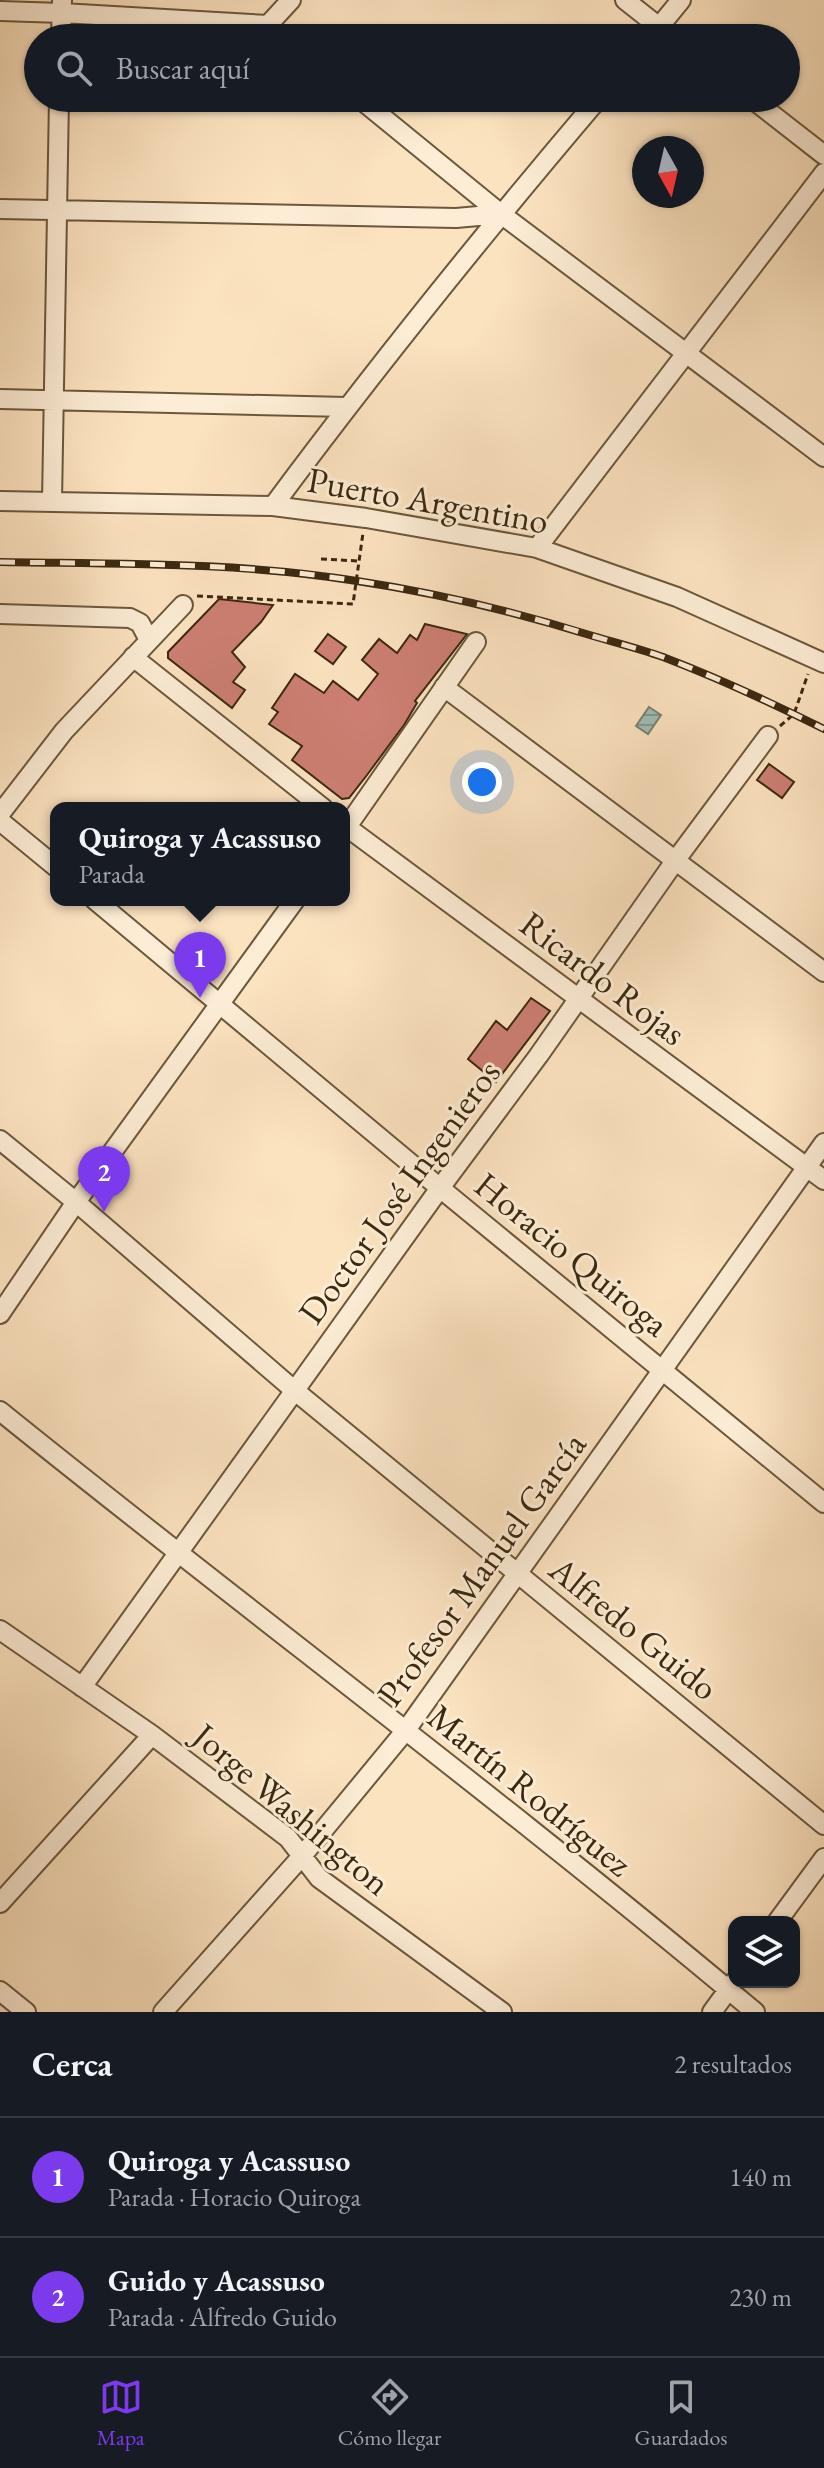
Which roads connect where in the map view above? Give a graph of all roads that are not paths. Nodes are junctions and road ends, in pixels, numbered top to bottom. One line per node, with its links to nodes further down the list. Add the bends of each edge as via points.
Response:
1 (291, 0): 7 (street)
2 (625, 0): 8 (street)
3 (681, 0): 9 (street)
4 (62, 6): 5 (street); 6 (street)
5 (0, 11)
6 (257, 24)
7 (269, 24)
8 (650, 24)
9 (667, 24)
10 (59, 112): 17 (street)
11 (376, 112): 18 (street)
12 (587, 112): 18 (street)
13 (769, 112): 14 (street)
14 (824, 155)
15 (824, 173): 19 (street)
16 (0, 209): 17 (street)
17 (56, 210): 18 (street, via 456,218); 21 (street)
18 (501, 214): 19 (street); 22 (street)
19 (685, 354): 23 (street); 27 (street)
20 (0, 399): 21 (street)
21 (53, 401): 22 (street); 25 (street)
22 (346, 407): 26 (street)
23 (824, 457)
24 (0, 501): 25 (street, Puerto Argentino)
25 (52, 502): 26 (street, Puerto Argentino)
26 (273, 506): 27 (street, Puerto Argentino)
27 (537, 548): 32 (street, Puerto Argentino)
28 (183, 605): 30 (street)
29 (0, 614): 30 (street, via 130,618 140,623)
30 (149, 640): 33 (street)
31 (476, 642): 34 (street)
32 (821, 655)
33 (133, 657): 36 (street); 37 (street, via 64,731)
34 (444, 687): 39 (street); 41 (street)
35 (768, 736): 41 (street, Doctor José Ingenieros)
36 (315, 802)
37 (0, 814)
38 (0, 821): 42 (street)
39 (350, 821)
40 (350, 832): 46 (street, Ricardo Rojas)
41 (675, 861): 45 (street); 46 (street, Doctor José Ingenieros)
42 (50, 862)
43 (102, 906): 47 (street, Horacio Quiroga)
44 (291, 906): 47 (street)
45 (824, 972)
46 (577, 999): 50 (street, Ricardo Rojas); 52 (street, Doctor José Ingenieros)
47 (221, 1005): 52 (street, Horacio Quiroga); 53 (street)
48 (0, 1140): 53 (street, Alfredo Guido)
49 (824, 1143): 50 (street, Profesor Manuel García)
50 (807, 1168): 51 (street, Ricardo Rojas); 55 (street, Profesor Manuel García)
51 (824, 1180)
52 (440, 1188): 55 (street, Horacio Quiroga); 56 (street, Doctor José Ingenieros)
53 (76, 1202): 54 (street); 56 (street, Alfredo Guido)
54 (0, 1314)
55 (663, 1370): 58 (street, Horacio Quiroga); 60 (street, Profesor Manuel García)
56 (294, 1390): 59 (street, Doctor José Ingenieros); 60 (street, Alfredo Guido)
57 (0, 1411): 59 (street, Martín Rodríguez)
58 (824, 1503)
59 (177, 1553): 62 (street, Doctor José Ingenieros); 63 (street, Martín Rodríguez)
60 (517, 1573): 63 (street, Profesor Manuel García); 65 (street, Alfredo Guido)
61 (0, 1630): 62 (street, Jorge Washington)
62 (82, 1687): 64 (street, Jorge Washington)
63 (406, 1730): 66 (street, Profesor Manuel García); 70 (street, Martín Rodríguez)
64 (152, 1735): 66 (street, Jorge Washington, via 288,1838); 68 (street)
65 (824, 1825)
66 (302, 1856): 75 (street, Profesor Manuel García); 76 (street, Jorge Washington, via 319,1878)
67 (824, 1858): 69 (street)
68 (0, 1903)
69 (781, 1916)
70 (728, 1984)
71 (730, 1988): 77 (street)
72 (733, 1988): 78 (street, Martín Rodríguez)
73 (0, 1991): 74 (street)
74 (26, 2012)
75 (163, 2012)
76 (502, 2012)
77 (712, 2012)
78 (755, 2012)

